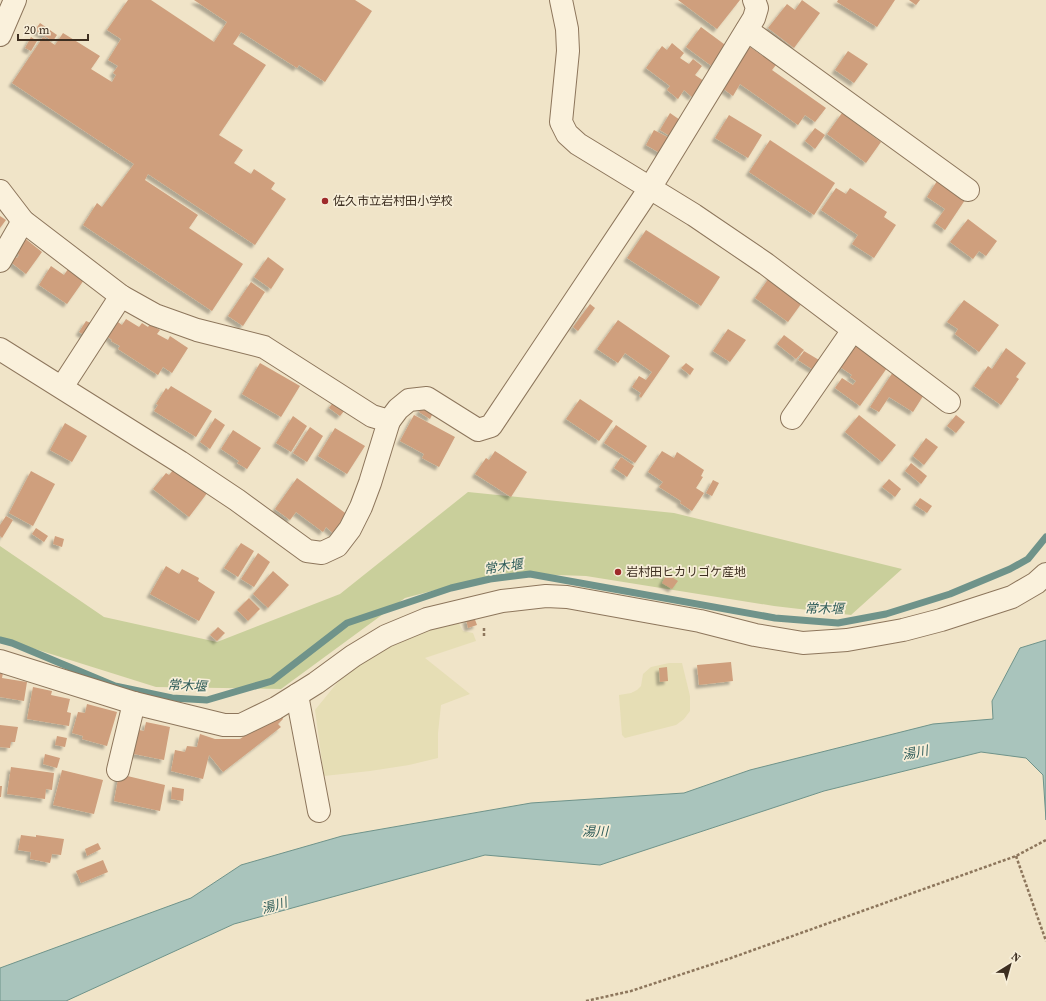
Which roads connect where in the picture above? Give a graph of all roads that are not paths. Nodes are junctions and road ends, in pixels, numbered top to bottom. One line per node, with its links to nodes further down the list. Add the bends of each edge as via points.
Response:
1 (15, 0): 5 (street)
2 (561, 0): 6 (street, via 567,29 568,51 561,122 567,134 578,144)
3 (754, 0): 4 (street, via 757,8)
4 (747, 30): 6 (street); 8 (street)
5 (0, 35)
6 (650, 188): 12 (street, via 766,264); 17 (street, via 491,426 478,430 427,398 409,400)
7 (0, 190): 9 (street)
8 (968, 190)
9 (23, 222): 10 (street); 11 (street)
10 (0, 261)
11 (121, 296): 14 (street); 17 (street, via 155,315 190,328 264,347 372,416)
12 (853, 330): 15 (street); 16 (street)
13 (0, 349): 14 (street)
14 (62, 386): 17 (street, via 231,496 307,551 322,553 337,546 350,529 370,483)
15 (949, 402)
16 (792, 418)
17 (389, 421)
18 (1046, 574): 20 (street, via 1012,597 941,620 847,640 803,643 567,597 546,596 502,601 427,620 386,636 352,656)
19 (0, 661): 21 (street)
20 (297, 695): 21 (street, via 241,725 224,725); 23 (street)
21 (134, 703): 22 (street)
22 (118, 770)
23 (319, 810)

